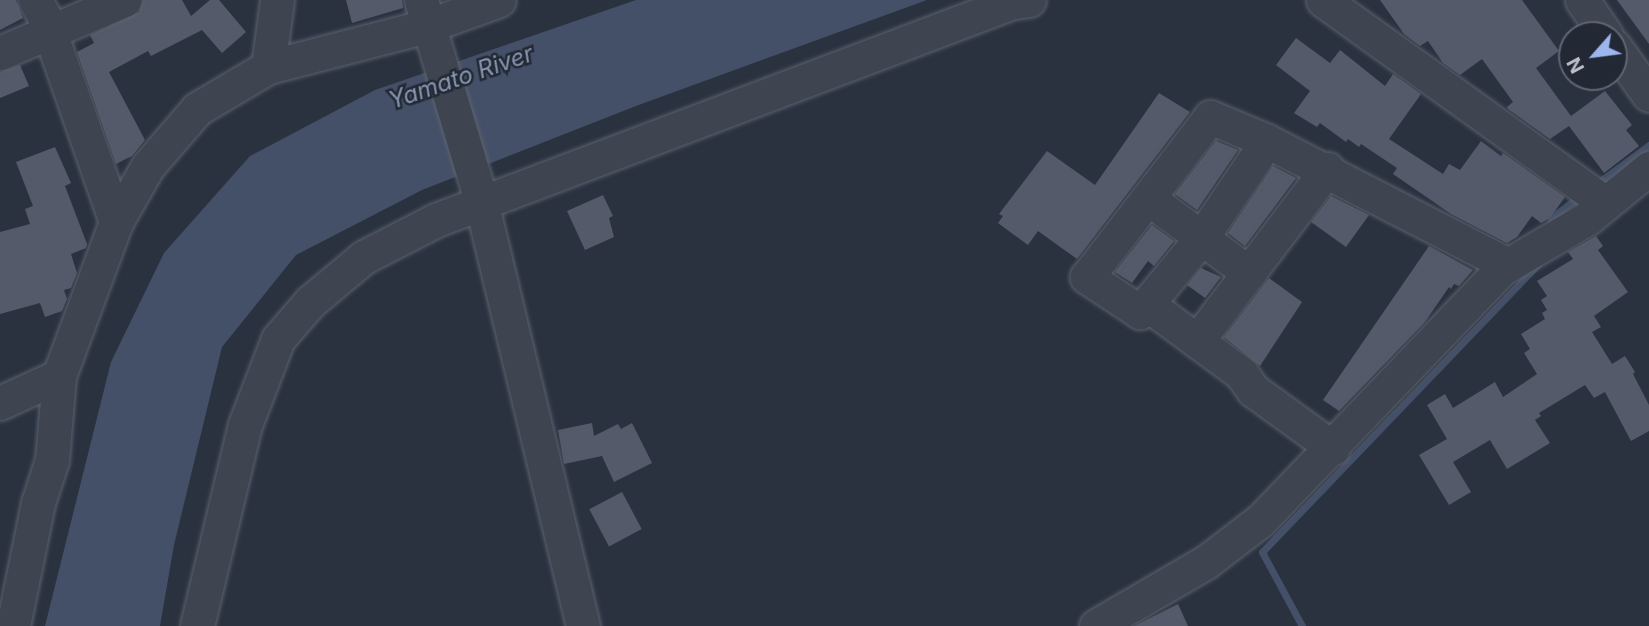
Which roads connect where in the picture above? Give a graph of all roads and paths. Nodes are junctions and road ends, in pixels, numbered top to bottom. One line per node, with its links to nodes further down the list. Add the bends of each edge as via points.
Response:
1 (35, 0): 10 (street)
2 (124, 0): 10 (street)
3 (277, 0): 13 (street)
4 (499, 0): 9 (street)
5 (1029, 0): 18 (street, via 1013,2)
6 (1323, 0): 20 (street)
7 (1582, 0): 8 (street)
8 (1596, 21)
9 (428, 23): 13 (street); 18 (street)
10 (51, 34): 11 (street); 21 (street)
11 (0, 53)
12 (1628, 66): 14 (street)
13 (268, 67): 21 (street, via 197,109 148,166)
14 (1649, 95)
15 (1267, 141): 17 (street); 19 (street, via 1210,117); 22 (street)
16 (1649, 168): 20 (street)
17 (1327, 169): 23 (street); 24 (street)
18 (479, 198): 31 (street, via 364,257 310,302 278,340 245,425); 32 (street)
19 (1149, 198): 22 (street); 25 (street, via 1087,277 1140,312)
20 (1606, 203): 23 (street)
21 (116, 222): 27 (street)
22 (1202, 237): 24 (street); 25 (street)
23 (1508, 265): 29 (street)
24 (1249, 273): 26 (street)
25 (1147, 304): 26 (street)
26 (1197, 341): 29 (street, via 1242,374 1253,390)
27 (59, 376): 28 (street); 30 (street, via 52,460 38,503)
28 (0, 402)
29 (1333, 448): 33 (street, via 1261,520 1217,554)
30 (13, 626)
31 (197, 626)
32 (583, 626)
33 (1096, 626)

